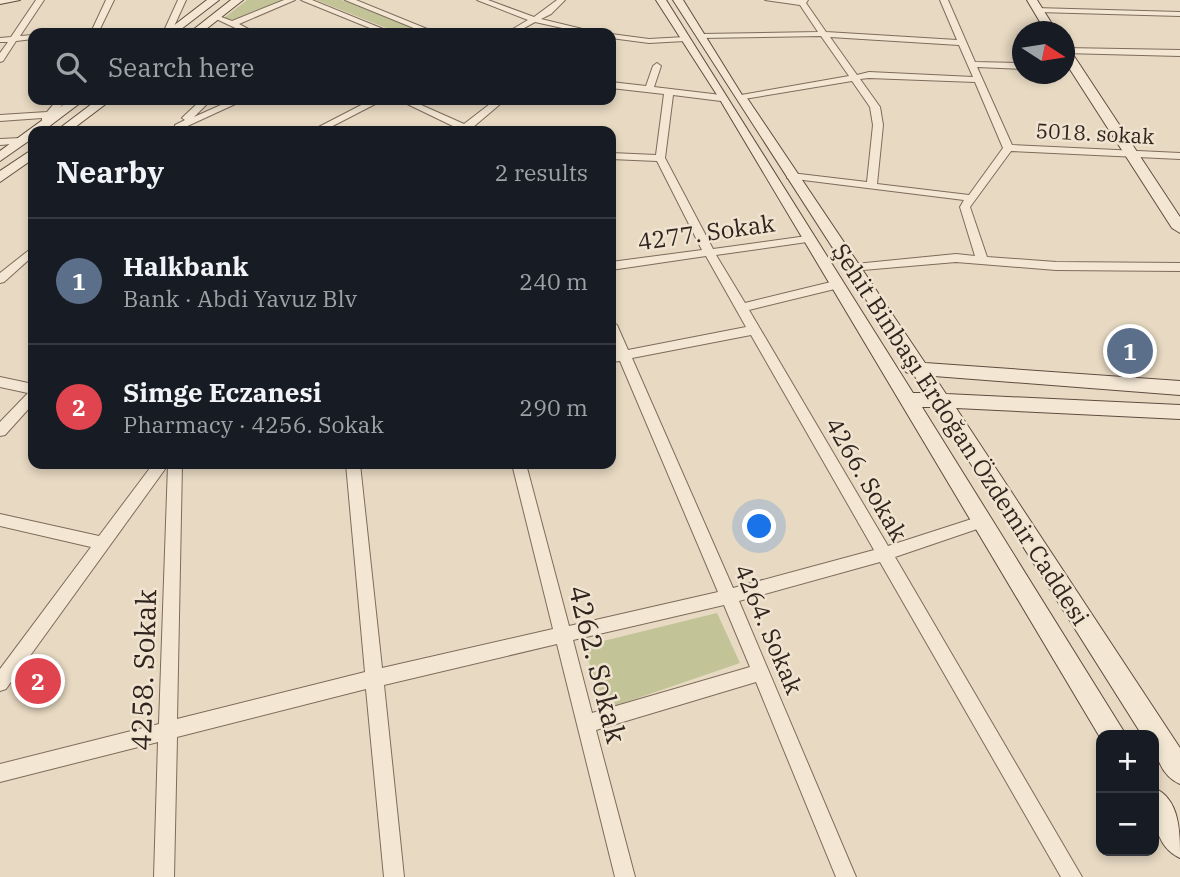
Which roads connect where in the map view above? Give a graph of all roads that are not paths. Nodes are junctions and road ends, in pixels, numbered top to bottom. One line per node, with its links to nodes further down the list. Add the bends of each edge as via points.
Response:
1 (15, 0): 16 (main road)
2 (40, 0): 37 (street)
3 (110, 0): 24 (street)
4 (182, 0): 25 (street)
5 (214, 0): 26 (main road)
6 (238, 0): 20 (main road)
7 (291, 0): 23 (street)
8 (305, 0): 29 (street)
9 (349, 0): 30 (street)
10 (481, 0): 21 (street)
11 (561, 0): 21 (street)
12 (662, 0): 38 (main road, Şehit Binbaşı Erdoğan Özdemir Caddesi)
13 (678, 0): 34 (main road, Şehit Binbaşı Erdoğan Özdemir Caddesi)
14 (769, 0): 17 (street)
15 (944, 0): 40 (street)
16 (0, 1)
17 (803, 2): 33 (street)
18 (1035, 5): 19 (street); 22 (main road)
19 (1180, 14)
20 (216, 16): 23 (street); 27 (main road)
21 (535, 20): 31 (street); 32 (street)
22 (1045, 21)
23 (232, 24): 28 (street)
24 (96, 28)
25 (170, 28)
26 (175, 28)
27 (200, 28)
28 (241, 28)
29 (376, 28)
30 (420, 28)
31 (520, 28)
32 (572, 28)
33 (822, 34): 34 (street); 40 (street); 48 (street)
34 (701, 36): 53 (main road, Şehit Binbaşı Erdoğan Özdemir Caddesi)
35 (616, 37): 38 (street)
36 (28, 38): 37 (street)
37 (13, 39): 39 (street); 43 (street)
38 (685, 39): 53 (main road, Şehit Binbaşı Erdoğan Özdemir Caddesi)
39 (0, 40)
40 (963, 43): 44 (street)
41 (1075, 50): 42 (street)
42 (1180, 54)
43 (0, 60)
44 (972, 64): 46 (street); 49 (street)
45 (657, 66): 51 (street)
46 (1012, 66)
47 (1075, 75): 76 (main road)
48 (854, 77): 49 (street); 53 (street); 84 (street, via 875,107 878,125)
49 (979, 80): 75 (street)
50 (616, 86): 51 (street)
51 (649, 90): 52 (street)
52 (669, 93): 53 (street); 81 (street)
53 (732, 96): 82 (main road, Şehit Binbaşı Erdoğan Özdemir Caddesi); 87 (main road, Şehit Binbaşı Erdoğan Özdemir Caddesi)
54 (57, 105): 62 (street)
55 (71, 105): 65 (main road)
56 (98, 105): 66 (main road)
57 (201, 105): 67 (street)
58 (228, 105): 68 (street)
59 (368, 105): 69 (street)
60 (414, 105): 70 (street)
61 (494, 105): 71 (street)
62 (50, 115): 63 (street); 64 (street)
63 (0, 118)
64 (40, 126)
65 (42, 126)
66 (69, 126)
67 (178, 126)
68 (182, 126)
69 (326, 126)
70 (458, 126)
71 (471, 126)
72 (28, 136): 73 (main road)
73 (21, 141): 74 (street); 79 (main road)
74 (0, 142)
75 (1008, 148): 76 (street, 5018. sokak); 85 (street)
76 (1132, 154): 78 (street, 5018. sokak); 86 (main road)
77 (616, 156): 81 (street)
78 (1180, 156)
79 (0, 157)
80 (28, 157): 83 (main road)
81 (660, 159): 88 (street, 4266. Sokak)
82 (791, 176): 84 (street); 93 (main road, Şehit Binbaşı Erdoğan Özdemir Caddesi)
83 (0, 178)
84 (872, 186): 85 (street)
85 (970, 198): 90 (street, via 965,207)
86 (1180, 228)
87 (807, 239): 88 (street, 4277. Sokak); 95 (main road, Şehit Binbaşı Erdoğan Özdemir Caddesi)
88 (709, 252): 91 (street, 4277. Sokak); 96 (street, 4266. Sokak)
89 (28, 254): 94 (street)
90 (982, 259): 92 (street, via 1056,266); 93 (street)
91 (616, 265)
92 (1180, 267)
93 (855, 268): 99 (main road, Şehit Binbaşı Erdoğan Özdemir Caddesi)
94 (0, 279)
95 (835, 285): 96 (street); 100 (main road, Şehit Binbaşı Erdoğan Özdemir Caddesi)
96 (741, 308): 97 (street, 4266. Sokak)
97 (754, 330): 98 (street); 116 (street, 4266. Sokak)
98 (617, 356): 117 (street, 4264. Sokak)
99 (919, 368): 100 (main road); 103 (main road); 105 (main road, Şehit Binbaşı Erdoğan Özdemir Caddesi)
100 (887, 370): 104 (main road, Şehit Binbaşı Erdoğan Özdemir Caddesi)
101 (0, 382): 102 (street)
102 (28, 387)
103 (1180, 388)
104 (905, 399): 105 (main road); 114 (main road, Şehit Binbaşı Erdoğan Özdemir Caddesi)
105 (939, 399): 107 (main road); 125 (main road, Şehit Binbaşı Erdoğan Özdemir Caddesi)
106 (28, 401): 108 (street)
107 (1180, 412)
108 (0, 431)
109 (157, 469): 115 (street)
110 (175, 469): 124 (street, 4258. Sokak)
111 (354, 469): 120 (street)
112 (520, 469): 118 (street, 4262. Sokak)
113 (0, 520): 115 (street)
114 (981, 523): 116 (street); 123 (main road, Şehit Binbaşı Erdoğan Özdemir Caddesi)
115 (103, 543): 121 (street)
116 (884, 554): 117 (street); 133 (street, 4266. Sokak)
117 (729, 597): 118 (street); 119 (street, 4264. Sokak)
118 (564, 637): 120 (street); 122 (street, 4262. Sokak)
119 (761, 672): 122 (street); 132 (street, 4264. Sokak)
120 (376, 678): 124 (street); 130 (street)
121 (0, 683)
122 (585, 724): 131 (street, 4262. Sokak)
123 (1110, 730)
124 (167, 733): 126 (street); 129 (street, 4258. Sokak)
125 (1180, 771)
126 (0, 773)
127 (1159, 809): 128 (main road)
128 (1180, 844)
129 (164, 877)
130 (394, 877)
131 (625, 877)
132 (846, 877)
133 (1072, 877)

